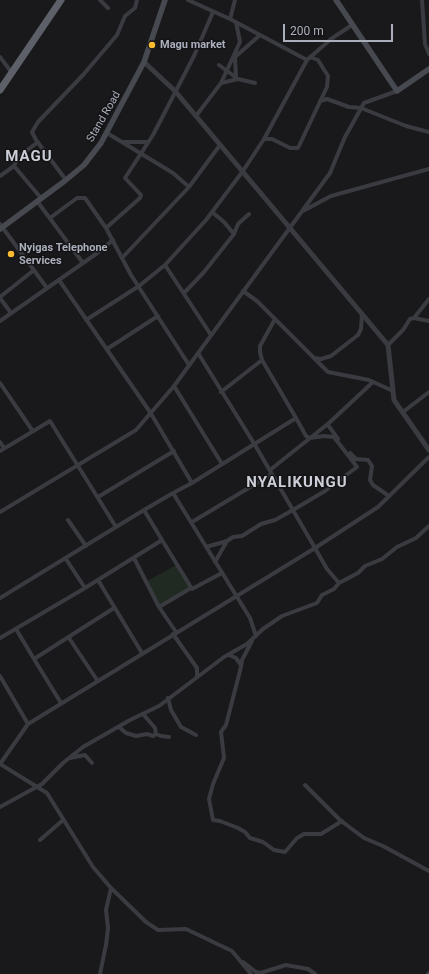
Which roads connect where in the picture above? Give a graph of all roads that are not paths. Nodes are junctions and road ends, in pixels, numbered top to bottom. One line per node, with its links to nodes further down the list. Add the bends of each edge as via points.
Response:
1 (61, 0): 24 (highway)
2 (100, 0): 11 (street)
3 (137, 0): 37 (street, via 135,8 125,16 117,35 84,75 38,122 32,132)
4 (165, 0): 20 (main road, Stand Road)
5 (188, 0): 10 (street)
6 (201, 0): 10 (street)
7 (235, 0): 13 (street)
8 (336, 0): 15 (main road)
9 (422, 0): 17 (street, via 425,44)
10 (200, 6): 12 (street)
11 (108, 8)
12 (213, 12): 13 (street); 29 (street)
13 (230, 19): 14 (street)
14 (236, 22): 16 (street); 23 (street, via 240,42)
15 (352, 25): 19 (street); 30 (main road)
16 (260, 35): 19 (street); 25 (street, via 235,57)
17 (429, 54)
18 (0, 57): 24 (street)
19 (308, 58): 31 (street, via 318,60 328,76 327,87); 36 (street)
20 (144, 62): 29 (street); 35 (main road, Stand Road)
21 (219, 65): 23 (street)
22 (429, 69): 30 (main road)
23 (226, 72): 25 (street); 26 (street)
24 (12, 73): 28 (highway)
25 (237, 79): 26 (street); 27 (street)
26 (221, 83): 33 (street)
27 (255, 83)
28 (0, 90)
29 (175, 91): 33 (street); 39 (street)
30 (397, 91): 32 (street, via 364,103)
31 (320, 101): 32 (street, via 327,99 349,107); 36 (street, via 298,148 290,148 272,139)
32 (361, 108): 34 (street); 50 (street, via 330,173)
33 (196, 116): 40 (street)
34 (429, 132)
35 (107, 133): 38 (street); 46 (main road, Stand Road, via 84,165)
36 (264, 139): 44 (street)
37 (38, 142): 42 (street, via 22,154); 46 (street)
38 (122, 142): 39 (street); 41 (street)
39 (148, 142): 41 (street)
40 (220, 145): 44 (street); 47 (street)
41 (141, 153): 47 (street, via 173,173); 56 (street, via 125,178 141,195)
42 (14, 166): 45 (street); 48 (street)
43 (429, 169): 50 (street, via 331,196)
44 (243, 171): 49 (street); 57 (street)
45 (0, 176)
46 (66, 180): 48 (main road, Stand Road)
47 (189, 187): 60 (street)
48 (39, 200): 52 (street); 55 (main road, Stand Road)
49 (212, 212): 54 (street); 62 (street)
50 (301, 212): 57 (street)
51 (249, 214): 53 (street)
52 (50, 218): 56 (street, via 77,198 84,198); 61 (street)
53 (238, 223): 54 (street); 58 (street)
54 (227, 225): 58 (street)
55 (1, 227): 63 (street)
56 (106, 228): 59 (street)
57 (290, 228): 67 (street); 72 (street)
58 (234, 234): 68 (street)
59 (113, 240): 60 (street); 61 (street)
60 (122, 258): 65 (street)
61 (83, 263): 64 (street)
62 (165, 265): 65 (street); 68 (street)
63 (34, 270): 66 (street); 69 (street)
64 (58, 280): 66 (street); 76 (street)
65 (139, 286): 73 (street); 76 (street)
66 (47, 288): 71 (street)
67 (243, 291): 75 (street); 79 (street)
68 (184, 293): 79 (street)
69 (0, 297): 71 (street)
70 (429, 299): 74 (street)
71 (11, 313): 77 (street)
72 (362, 314): 80 (street); 83 (street, via 358,335 331,356)
73 (158, 316): 81 (street); 85 (street)
74 (414, 318): 78 (street); 80 (street, via 410,319 404,330)
75 (275, 319): 83 (street); 84 (street, via 260,346)
76 (86, 320): 81 (street)
77 (0, 321)
78 (429, 321)
79 (211, 335): 82 (street)
80 (388, 345): 90 (street)
81 (107, 350): 94 (street)
82 (198, 353): 85 (street); 91 (street)
83 (314, 358): 86 (street, via 328,372)
84 (262, 360): 91 (street); 96 (street)
85 (189, 365): 88 (street)
86 (373, 382): 90 (street); 97 (street)
87 (0, 383): 89 (street)
88 (174, 386): 94 (street); 106 (street)
89 (5, 390): 93 (street); 98 (street)
90 (393, 391): 95 (street, via 394,400)
91 (221, 392): 101 (street)
92 (429, 392): 95 (street)
93 (0, 394)
94 (150, 412): 104 (street); 107 (street, via 136,430)
95 (403, 412): 103 (street)
96 (296, 418): 99 (street, via 306,436); 101 (street)
97 (328, 425): 99 (street); 111 (street, via 356,459 368,460 372,466 370,480 373,485)
98 (32, 430): 102 (street); 107 (street, via 50,421)
99 (310, 438): 108 (street); 114 (street, via 334,437 357,467)
100 (0, 442): 102 (street)
101 (255, 444): 106 (street); 108 (street)
102 (2, 449)
103 (429, 450)
104 (174, 451): 109 (street); 112 (street)
105 (429, 457): 111 (street)
106 (222, 464): 109 (street)
107 (77, 465): 112 (street); 115 (street)
108 (271, 472): 114 (street); 117 (street)
109 (192, 483): 110 (street)
110 (173, 493): 113 (street); 117 (street)
111 (390, 496): 124 (street, via 378,507)
112 (98, 497): 119 (street)
113 (144, 510): 119 (street); 120 (street)
114 (293, 510): 121 (street); 124 (street)
115 (0, 512)
116 (68, 520): 122 (street)
117 (192, 522): 123 (street)
118 (429, 526): 130 (street, via 416,538)
119 (116, 527): 122 (street)
120 (162, 540): 125 (street); 132 (street)
121 (227, 541): 123 (street); 127 (street)
122 (86, 546): 126 (street)
123 (206, 547): 127 (street)
124 (315, 548): 130 (street); 133 (street)
125 (134, 558): 129 (street); 135 (street)
126 (66, 559): 131 (street); 134 (street)
127 (215, 562): 128 (street)
128 (222, 573): 132 (street); 133 (street)
129 (98, 580): 131 (street); 136 (street)
130 (339, 583): 141 (street, via 334,589 322,595 317,603 282,616)
131 (85, 588): 137 (street)
132 (191, 588): 135 (street)
133 (236, 596): 138 (street); 141 (street, via 250,618)
134 (0, 598)
135 (159, 607): 138 (street)
136 (114, 608): 140 (street); 142 (street)
137 (16, 629): 139 (street); 144 (street)
138 (175, 633): 142 (street); 146 (street)
139 (0, 638)
140 (69, 638): 144 (street); 150 (street)
141 (255, 638): 143 (street); 145 (street)
142 (142, 653): 150 (street)
143 (229, 655): 145 (street, via 236,658); 147 (street)
144 (34, 658): 152 (street)
145 (241, 665): 166 (street, via 226,725 221,732 224,758 209,799 213,820 238,828 246,832 250,838 284,852 304,834 321,834)
146 (197, 668): 147 (street); 149 (street)
147 (206, 671): 149 (street)
148 (0, 676): 154 (street)
149 (197, 677): 151 (street)
150 (97, 680): 152 (street)
151 (168, 698): 153 (street); 157 (street, via 168,704 181,727)
152 (61, 703): 154 (street)
153 (143, 714): 155 (street); 156 (street, via 155,728)
154 (28, 724): 161 (street)
155 (119, 727): 156 (street, via 126,733 136,736); 159 (street, via 83,747)
156 (156, 734): 158 (street)
157 (196, 735)
158 (169, 737)
159 (68, 759): 160 (street, via 85,755); 163 (street, via 49,779)
160 (92, 763)
161 (0, 764): 163 (street)
162 (305, 785): 166 (street)
163 (37, 787): 164 (street); 165 (street, via 47,793)
164 (0, 807)
165 (63, 820): 167 (street); 169 (street, via 93,867)
166 (342, 821): 168 (street, via 364,838)
167 (40, 840)
168 (429, 871)
169 (111, 888): 170 (street, via 138,916 158,930 186,929 232,951); 172 (street, via 106,910 106,945)
170 (241, 960): 171 (street); 173 (street)
171 (259, 973): 174 (street, via 286,965 308,969)
172 (100, 974)
173 (251, 974)
174 (315, 974)

